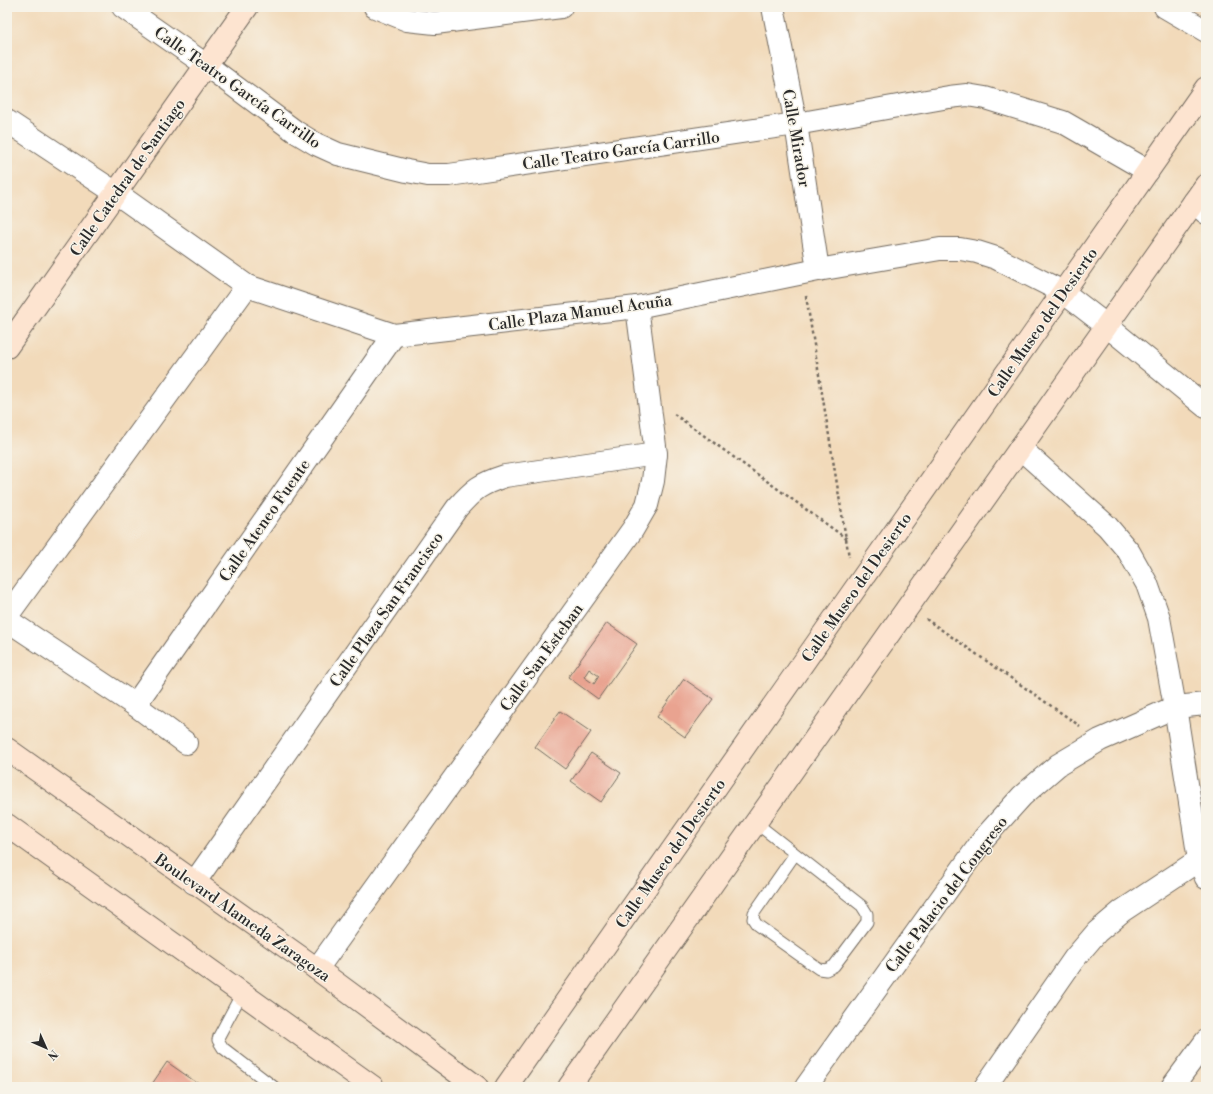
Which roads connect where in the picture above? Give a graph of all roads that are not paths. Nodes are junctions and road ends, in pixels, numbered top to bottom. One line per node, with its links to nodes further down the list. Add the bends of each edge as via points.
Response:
1 (123, 7): 8 (street, Calle Teatro García Carrillo)
2 (247, 7): 8 (street, Calle Catedral de Santiago)
3 (375, 7): 4 (street, via 407,20 435,23)
4 (561, 7)
5 (773, 7): 11 (street, Calle Mirador)
6 (1165, 7): 7 (street)
7 (1206, 31)
8 (206, 65): 11 (street, Calle Teatro García Carrillo, via 316,144 338,154 428,175 449,175); 13 (street, Calle Catedral de Santiago)
9 (1206, 88): 12 (street, Calle Museo del Desierto)
10 (7, 120): 13 (street, Calle Plaza Manuel Acuña)
11 (796, 124): 12 (street, Calle Teatro García Carrillo, via 949,96 967,95 1063,122); 15 (street, Calle Mirador)
12 (1148, 171): 17 (street, Calle Museo del Desierto)
13 (116, 193): 16 (street, Calle Plaza Manuel Acuña); 21 (street, Calle Catedral de Santiago)
14 (1202, 200): 19 (street)
15 (810, 272): 17 (street, Calle Plaza Manuel Acuña, via 940,249 960,249 996,258); 18 (street, Calle Plaza Manuel Acuña)
16 (247, 286): 20 (street, Calle Plaza Manuel Acuña); 25 (street)
17 (1063, 292): 19 (street, Calle Plaza Manuel Acuña); 43 (street, Calle Museo del Desierto)
18 (637, 307): 20 (street, Calle Plaza Manuel Acuña); 24 (street, Calle San Esteban)
19 (1107, 326): 22 (street, Calle Plaza Manuel Acuña); 23 (street)
20 (394, 334): 28 (street, Calle Ateneo Fuente)
21 (7, 347)
22 (1206, 407)
23 (1020, 448): 29 (street, via 1107,526 1130,552 1147,584 1160,618); 32 (street)
24 (656, 454): 36 (street, Calle Plaza San Francisco, via 505,476 487,482 472,492 457,508); 37 (street, Calle San Esteban, via 647,505 633,529)
25 (7, 616)
26 (7, 620): 28 (street)
27 (1206, 704): 29 (street, Calle Palacio del Congreso)
28 (135, 705): 30 (street)
29 (1175, 707): 35 (street); 45 (street, Calle Palacio del Congreso, via 1100,740 1058,765 1022,796 985,837)
30 (186, 742)
31 (7, 748): 36 (street, Boulevard Alameda Zaragoza)
32 (756, 823): 34 (lane); 44 (street)
33 (7, 826): 38 (street)
34 (795, 854): 34 (lane, via 862,906 867,914 867,922 834,966 826,970 819,969 756,925 753,919 754,912)
35 (1203, 869): 46 (street, via 1122,911 1097,932 1074,959)
36 (194, 883): 37 (street, Boulevard Alameda Zaragoza)
37 (317, 969): 42 (street, Boulevard Alameda Zaragoza)
38 (242, 993): 40 (lane, via 218,1040 223,1048); 41 (street)
39 (1206, 1041): 47 (street)
40 (274, 1087)
41 (373, 1087)
42 (477, 1087)
43 (506, 1087)
44 (569, 1087)
45 (806, 1087)
46 (985, 1087)
47 (1172, 1087)

